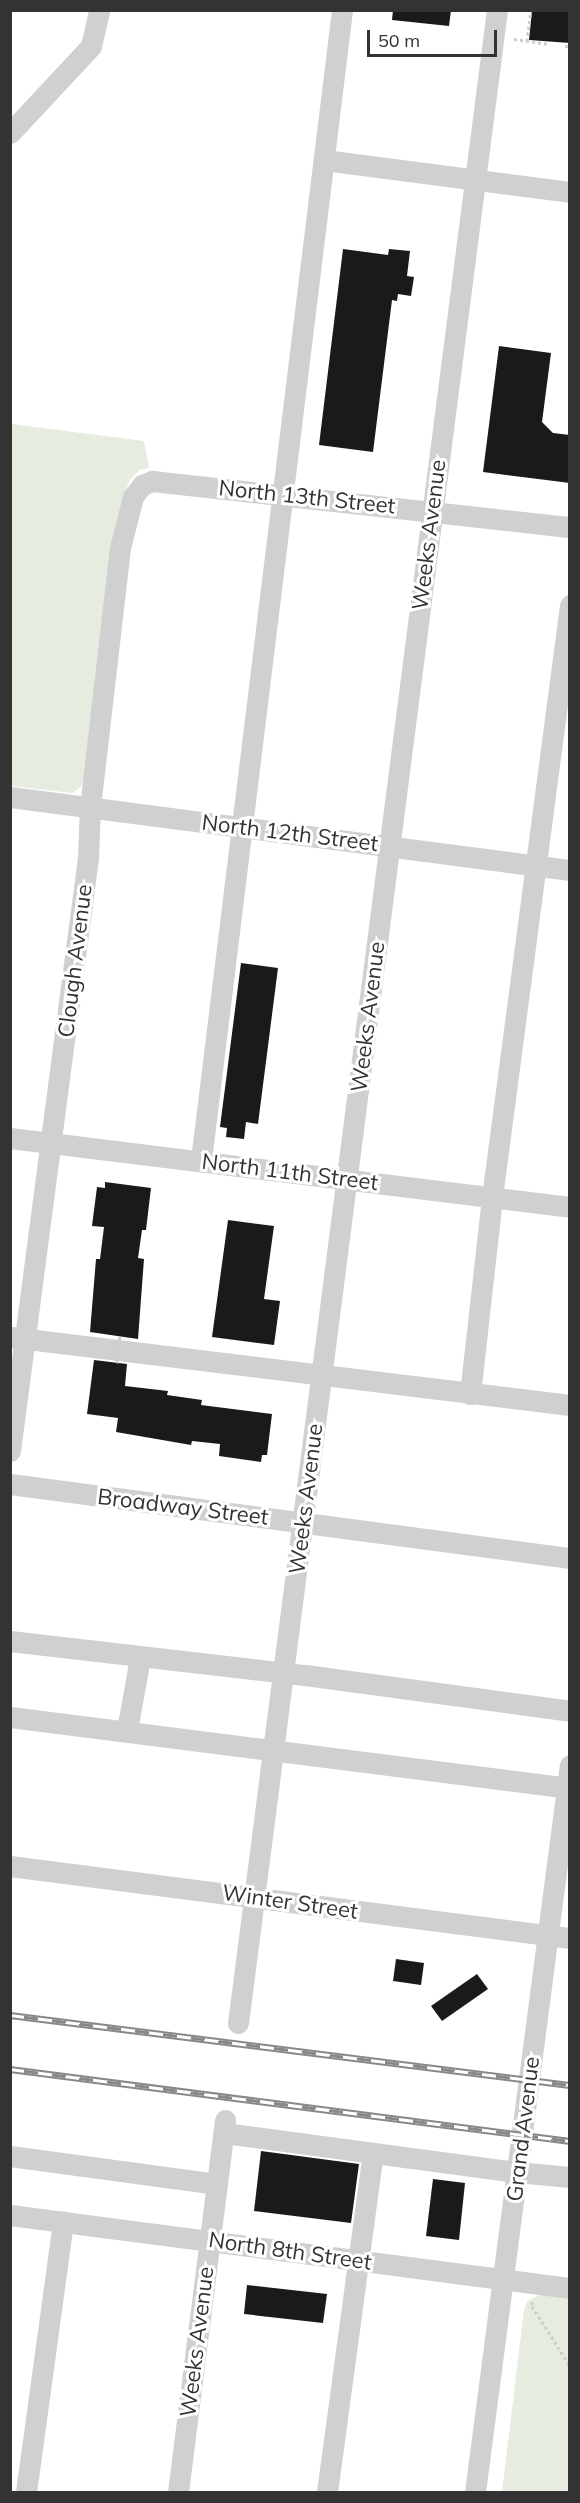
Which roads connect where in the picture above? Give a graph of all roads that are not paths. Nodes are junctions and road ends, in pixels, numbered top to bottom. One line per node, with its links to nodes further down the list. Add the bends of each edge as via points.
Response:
1 (99, 10): 4 (street, via 91,46)
2 (342, 10): 5 (street)
3 (497, 10): 6 (street, Weeks Avenue)
4 (15, 123)
5 (324, 160): 6 (street); 9 (street)
6 (475, 179): 7 (street); 10 (street, Weeks Avenue)
7 (570, 192)
8 (152, 481): 9 (street, North 13th Street); 14 (street, Clough Avenue, via 142,485 133,497 120,548)
9 (282, 495): 10 (street, North 13th Street); 15 (street)
10 (433, 510): 11 (street, North 13th Street); 16 (street, Weeks Avenue)
11 (570, 527)
12 (570, 605): 17 (street)
13 (10, 797): 14 (street, North 12th Street)
14 (90, 807): 15 (street, North 12th Street); 20 (street, Clough Avenue, via 88,858)
15 (243, 827): 16 (street, North 12th Street); 21 (street)
16 (390, 846): 17 (street, North 12th Street); 22 (street, Weeks Avenue)
17 (536, 866): 18 (street, North 12th Street); 23 (street)
18 (570, 870)
19 (10, 1138): 20 (street, North 11th Street)
20 (52, 1143): 21 (street, North 11th Street); 25 (street, Clough Avenue)
21 (201, 1160): 22 (street, North 11th Street)
22 (347, 1178): 23 (street, North 11th Street); 26 (street, Weeks Avenue)
23 (492, 1197): 24 (street, North 11th Street); 27 (street)
24 (570, 1207)
25 (18, 1338): 26 (street); 29 (street, Clough Avenue)
26 (322, 1374): 27 (street); 31 (street, Weeks Avenue)
27 (470, 1394): 28 (street)
28 (570, 1405)
29 (10, 1451)
30 (10, 1485): 31 (street, Broadway Street)
31 (303, 1522): 32 (street, Broadway Street); 35 (street, Weeks Avenue)
32 (570, 1558)
33 (10, 1641): 34 (street)
34 (140, 1658): 35 (street); 38 (street)
35 (283, 1673): 36 (street); 39 (street, Weeks Avenue)
36 (570, 1711)
37 (10, 1717): 38 (street)
38 (127, 1730): 39 (street)
39 (273, 1750): 41 (street); 43 (street, Weeks Avenue)
40 (570, 1765): 41 (street, Grand Avenue)
41 (568, 1788): 44 (street, Grand Avenue)
42 (10, 1866): 43 (street, Winter Street)
43 (254, 1898): 44 (street, Winter Street); 46 (street, Weeks Avenue)
44 (548, 1935): 45 (street, Winter Street); 49 (street, Grand Avenue)
45 (570, 1938)
46 (238, 2023)
47 (373, 2153): 49 (street); 51 (street, Weeks Avenue, via 225,2126); 55 (street)
48 (10, 2156): 51 (street)
49 (517, 2172): 50 (street); 56 (street, Grand Avenue)
50 (570, 2177)
51 (217, 2184): 54 (street, Weeks Avenue)
52 (10, 2215): 53 (street, North 8th Street)
53 (63, 2222): 54 (street, North 8th Street); 58 (street)
54 (210, 2240): 55 (street, North 8th Street); 59 (street, Weeks Avenue)
55 (357, 2260): 56 (street, North 8th Street); 60 (street)
56 (503, 2280): 57 (street, North 8th Street); 61 (street, Grand Avenue)
57 (570, 2288)
58 (26, 2493)
59 (178, 2493)
60 (327, 2493)
61 (475, 2493)

